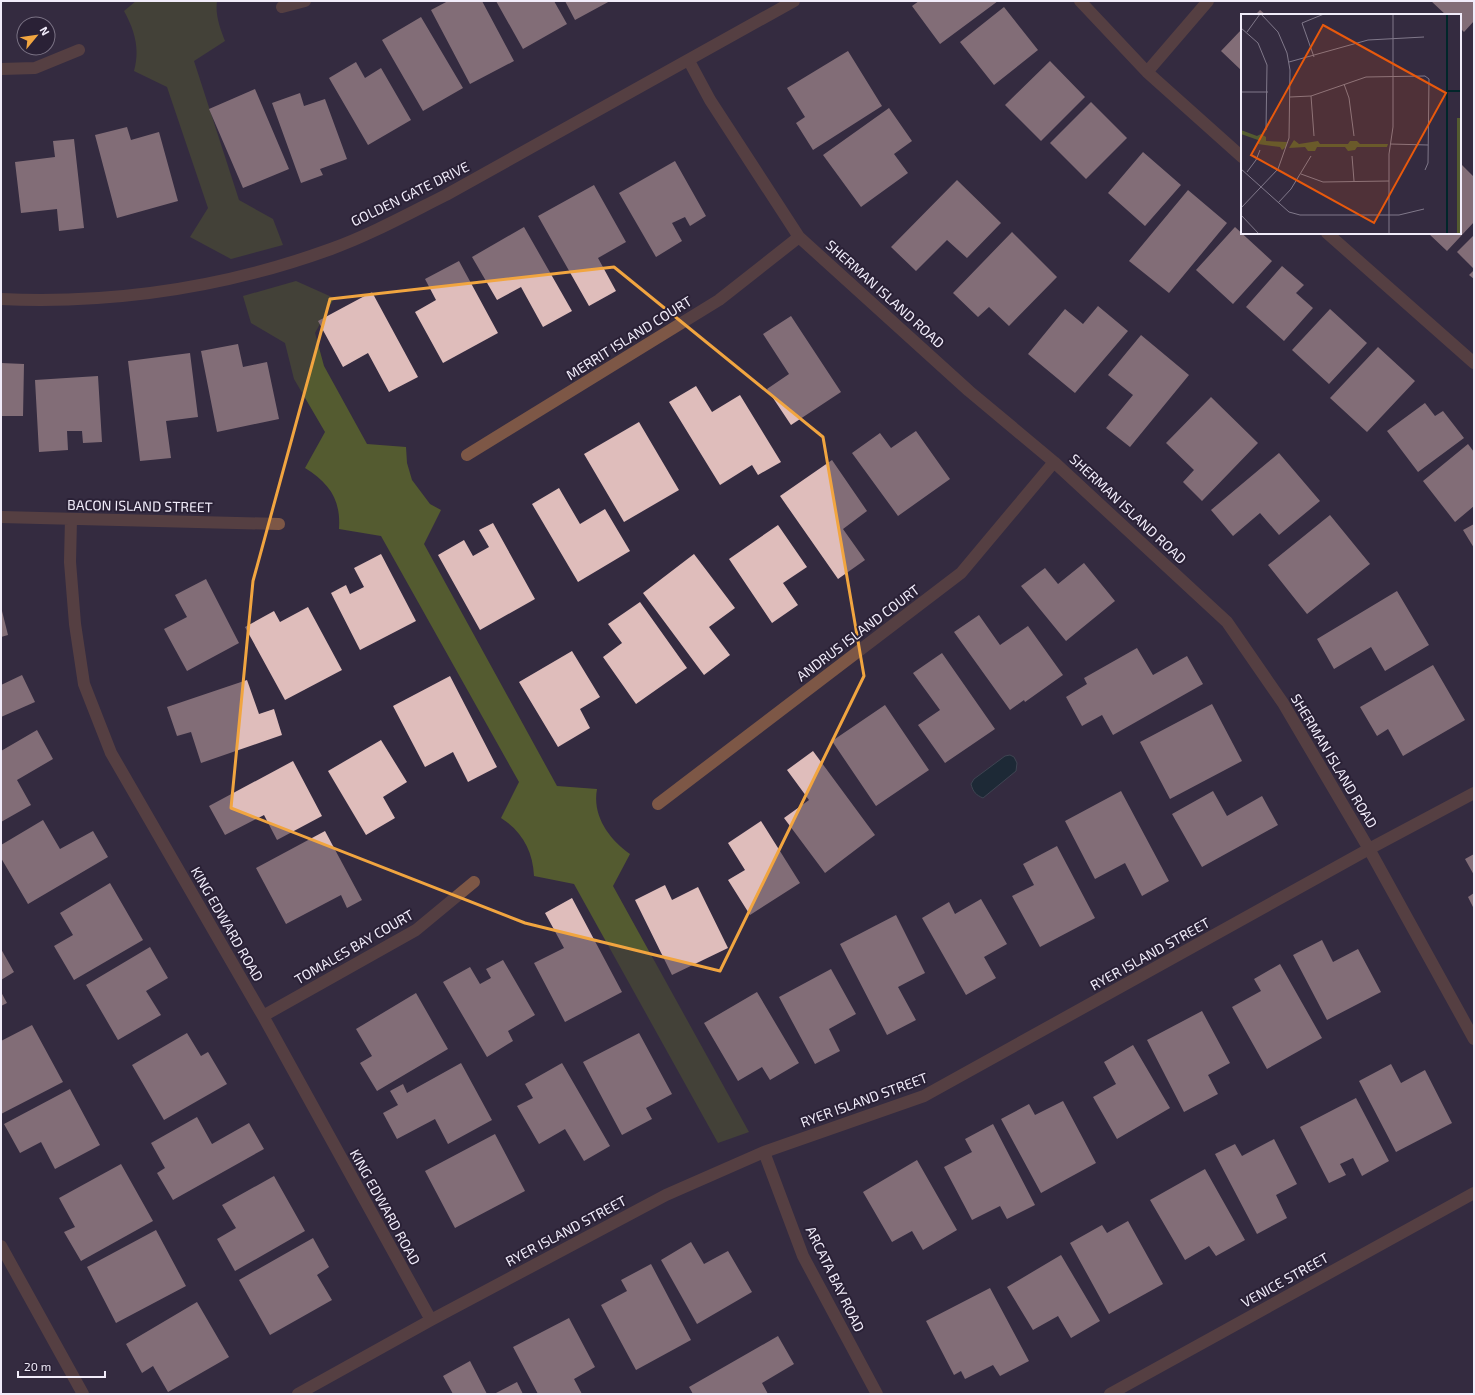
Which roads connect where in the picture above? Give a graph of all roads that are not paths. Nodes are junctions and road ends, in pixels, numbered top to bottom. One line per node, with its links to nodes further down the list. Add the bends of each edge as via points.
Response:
1 (304, 1): 5 (street)
2 (794, 1): 7 (street, GOLDEN GATE DRIVE)
3 (1080, 1): 9 (street)
4 (1208, 1): 9 (street)
5 (282, 7)
6 (79, 50): 8 (street, via 35,68)
7 (689, 61): 12 (street, SHERMAN ISLAND ROAD, via 710,100); 13 (street, GOLDEN GATE DRIVE, via 446,195 389,224 331,249 261,271 191,287 127,296 64,300)
8 (1, 69)
9 (1147, 72): 10 (street)
10 (1241, 156)
11 (1328, 234): 14 (street)
12 (800, 237): 15 (street, MERRIT ISLAND COURT, via 719,300); 16 (street, SHERMAN ISLAND ROAD, via 969,391)
13 (1, 299)
14 (1474, 363)
15 (467, 455)
16 (1054, 462): 21 (street, ANDRUS ISLAND COURT, via 961,573); 22 (street, SHERMAN ISLAND ROAD, via 1226,622 1283,703)
17 (1, 517): 18 (street, BACON ISLAND STREET)
18 (71, 519): 19 (street, BACON ISLAND STREET); 24 (street, KING EDWARD ROAD, via 70,562 74,616 84,684 111,753)
19 (279, 524)
20 (1474, 793): 22 (street, RYER ISLAND STREET)
21 (658, 804)
22 (1369, 849): 25 (street, SHERMAN ISLAND ROAD); 26 (street, RYER ISLAND STREET, via 924,1096)
23 (474, 882): 24 (street, TOMALES BAY COURT, via 416,930)
24 (263, 1016): 29 (street, KING EDWARD ROAD)
25 (1474, 1039)
26 (764, 1152): 29 (street, RYER ISLAND STREET, via 666,1195); 32 (street, ARCATA BAY ROAD, via 804,1256)
27 (1474, 1193): 33 (street, VENICE STREET)
28 (1, 1246): 30 (street)
29 (431, 1320): 31 (street, RYER ISLAND STREET)
30 (83, 1394)
31 (298, 1394)
32 (877, 1394)
33 (1110, 1394)

